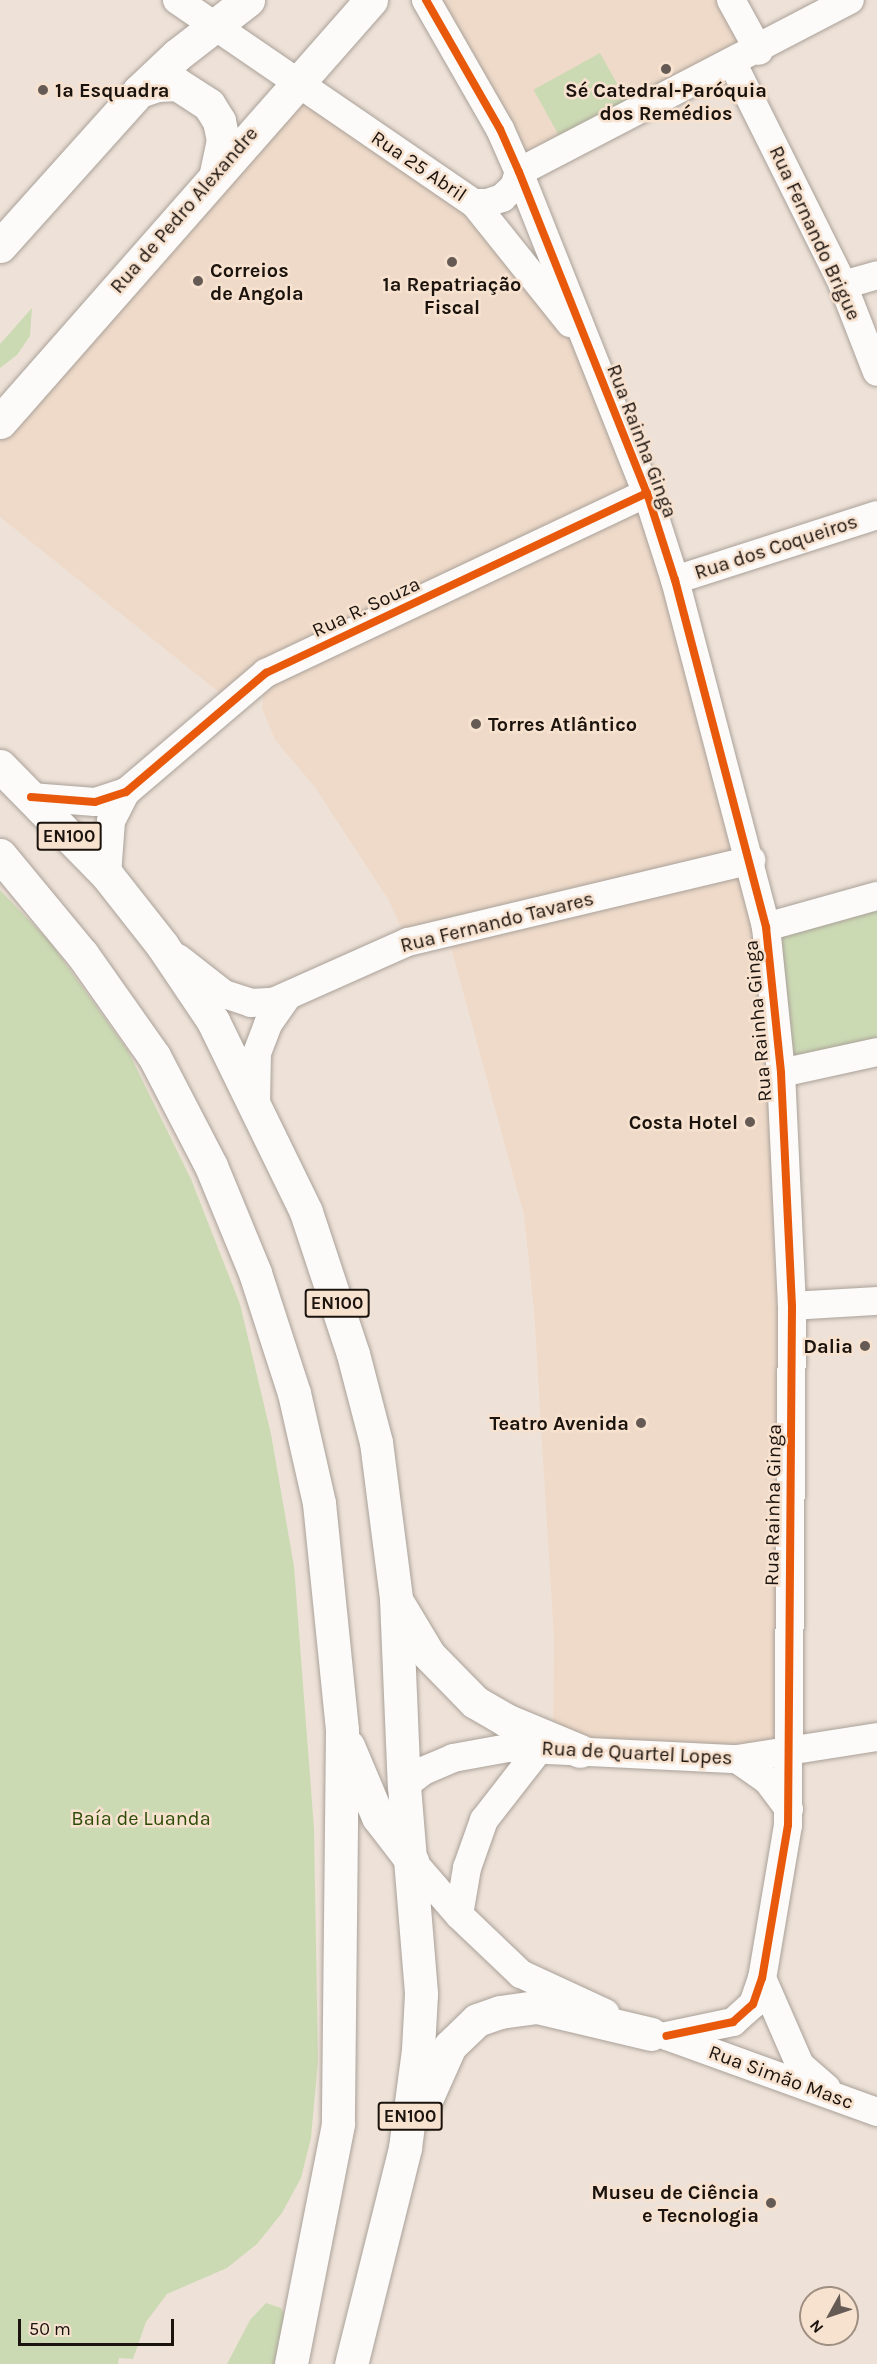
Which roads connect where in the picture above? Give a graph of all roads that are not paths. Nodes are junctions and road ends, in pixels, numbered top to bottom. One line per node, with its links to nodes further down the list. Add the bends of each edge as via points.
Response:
1 (177, 0): 7 (street, Rua 25 Abril)
2 (248, 0): 7 (main road)
3 (371, 0): 10 (main road, Rua de Pedro Alexandre)
4 (426, 0): 12 (street, Rua Rainha Ginga, via 500,129)
5 (731, 0): 8 (street)
6 (850, 0): 8 (street)
7 (212, 27): 10 (street, Rua 25 Abril); 11 (main road)
8 (759, 51): 9 (street)
9 (733, 64): 12 (street); 17 (street, Rua Fernando Brigue)
10 (296, 82): 13 (main road, Rua de Pedro Alexandre); 14 (street, Rua 25 Abril)
11 (139, 91): 13 (main road, via 177,84 209,105 219,121 223,140); 15 (main road)
12 (519, 172): 14 (street, via 514,187 502,198); 18 (street, Rua Rainha Ginga)
13 (216, 174): 20 (main road, Rua de Pedro Alexandre)
14 (474, 202): 18 (street, Rua 25 Abril)
15 (0, 246)
16 (877, 275): 17 (street)
17 (843, 285): 19 (street, Rua Fernando Brigue)
18 (588, 346): 21 (street, Rua Rainha Ginga)
19 (877, 372)
20 (0, 422)
21 (647, 493): 23 (street, Rua Rainha Ginga); 25 (street, Rua R. Souza, via 285,662 230,701)
22 (875, 522): 23 (street, Rua dos Coqueiros)
23 (675, 580): 28 (street, Rua Rainha Ginga)
24 (0, 766): 26 (main road, EN100)
25 (126, 792): 26 (street, via 95,802); 29 (street, via 111,821)
26 (31, 797): 29 (main road, EN100)
27 (0, 855): 40 (main road, via 82,954 154,1056 211,1166 255,1274 294,1393 319,1503)
28 (751, 860): 31 (street, Rua Rainha Ginga); 33 (street, Rua Fernando Tavares, via 408,942 320,978)
29 (107, 875): 32 (main road, EN100)
30 (877, 896): 31 (street)
31 (766, 927): 35 (street, Rua Rainha Ginga)
32 (162, 945): 33 (street, Rua Fernando Tavares, via 224,994 262,1004); 36 (main road, EN100, via 213,1021)
33 (286, 998): 36 (street, via 268,1024 258,1053)
34 (877, 1052): 35 (street)
35 (781, 1073): 38 (street, Rua Rainha Ginga)
36 (256, 1104): 39 (main road, EN100, via 306,1212 353,1354 376,1443)
37 (877, 1301): 38 (street)
38 (792, 1306): 44 (street, Rua Rainha Ginga, via 788,1677)
39 (396, 1599): 43 (main road, via 429,1655 475,1702 506,1720); 46 (main road, EN100)
40 (342, 1730): 48 (main road); 50 (main road)
41 (877, 1737): 44 (street, Rua de Quartel Lopes)
42 (540, 1748): 43 (street, Rua de Quartel Lopes); 46 (street, Rua de Quartel Lopes, via 508,1748 453,1758 423,1771); 51 (street, via 484,1820 467,1868)
43 (580, 1751): 45 (street, Rua de Quartel Lopes)
44 (791, 1752): 45 (street, Rua de Quartel Lopes); 47 (street, Rua Rainha Ginga)
45 (737, 1759): 47 (street, via 768,1781)
46 (404, 1786): 48 (main road); 49 (main road, EN100)
47 (789, 1809): 52 (street, Rua Rainha Ginga)
48 (378, 1817): 49 (main road); 50 (main road, via 351,1858)
49 (412, 1861): 51 (street); 56 (main road, EN100, via 421,1994)
50 (339, 1906): 57 (main road, via 338,2124)
51 (459, 1915): 53 (street, via 521,1974)
52 (762, 1978): 53 (street, Rua Rainha Ginga, via 753,2004 733,2022); 54 (street, via 800,2065)
53 (658, 2035): 54 (street, Rua Simão Masc); 56 (main road, via 537,2007 477,2020 450,2046)
54 (844, 2102): 55 (street, Rua Simão Masc)
55 (877, 2112)
56 (405, 2148): 58 (main road, EN100)
57 (291, 2364)
58 (351, 2364)

